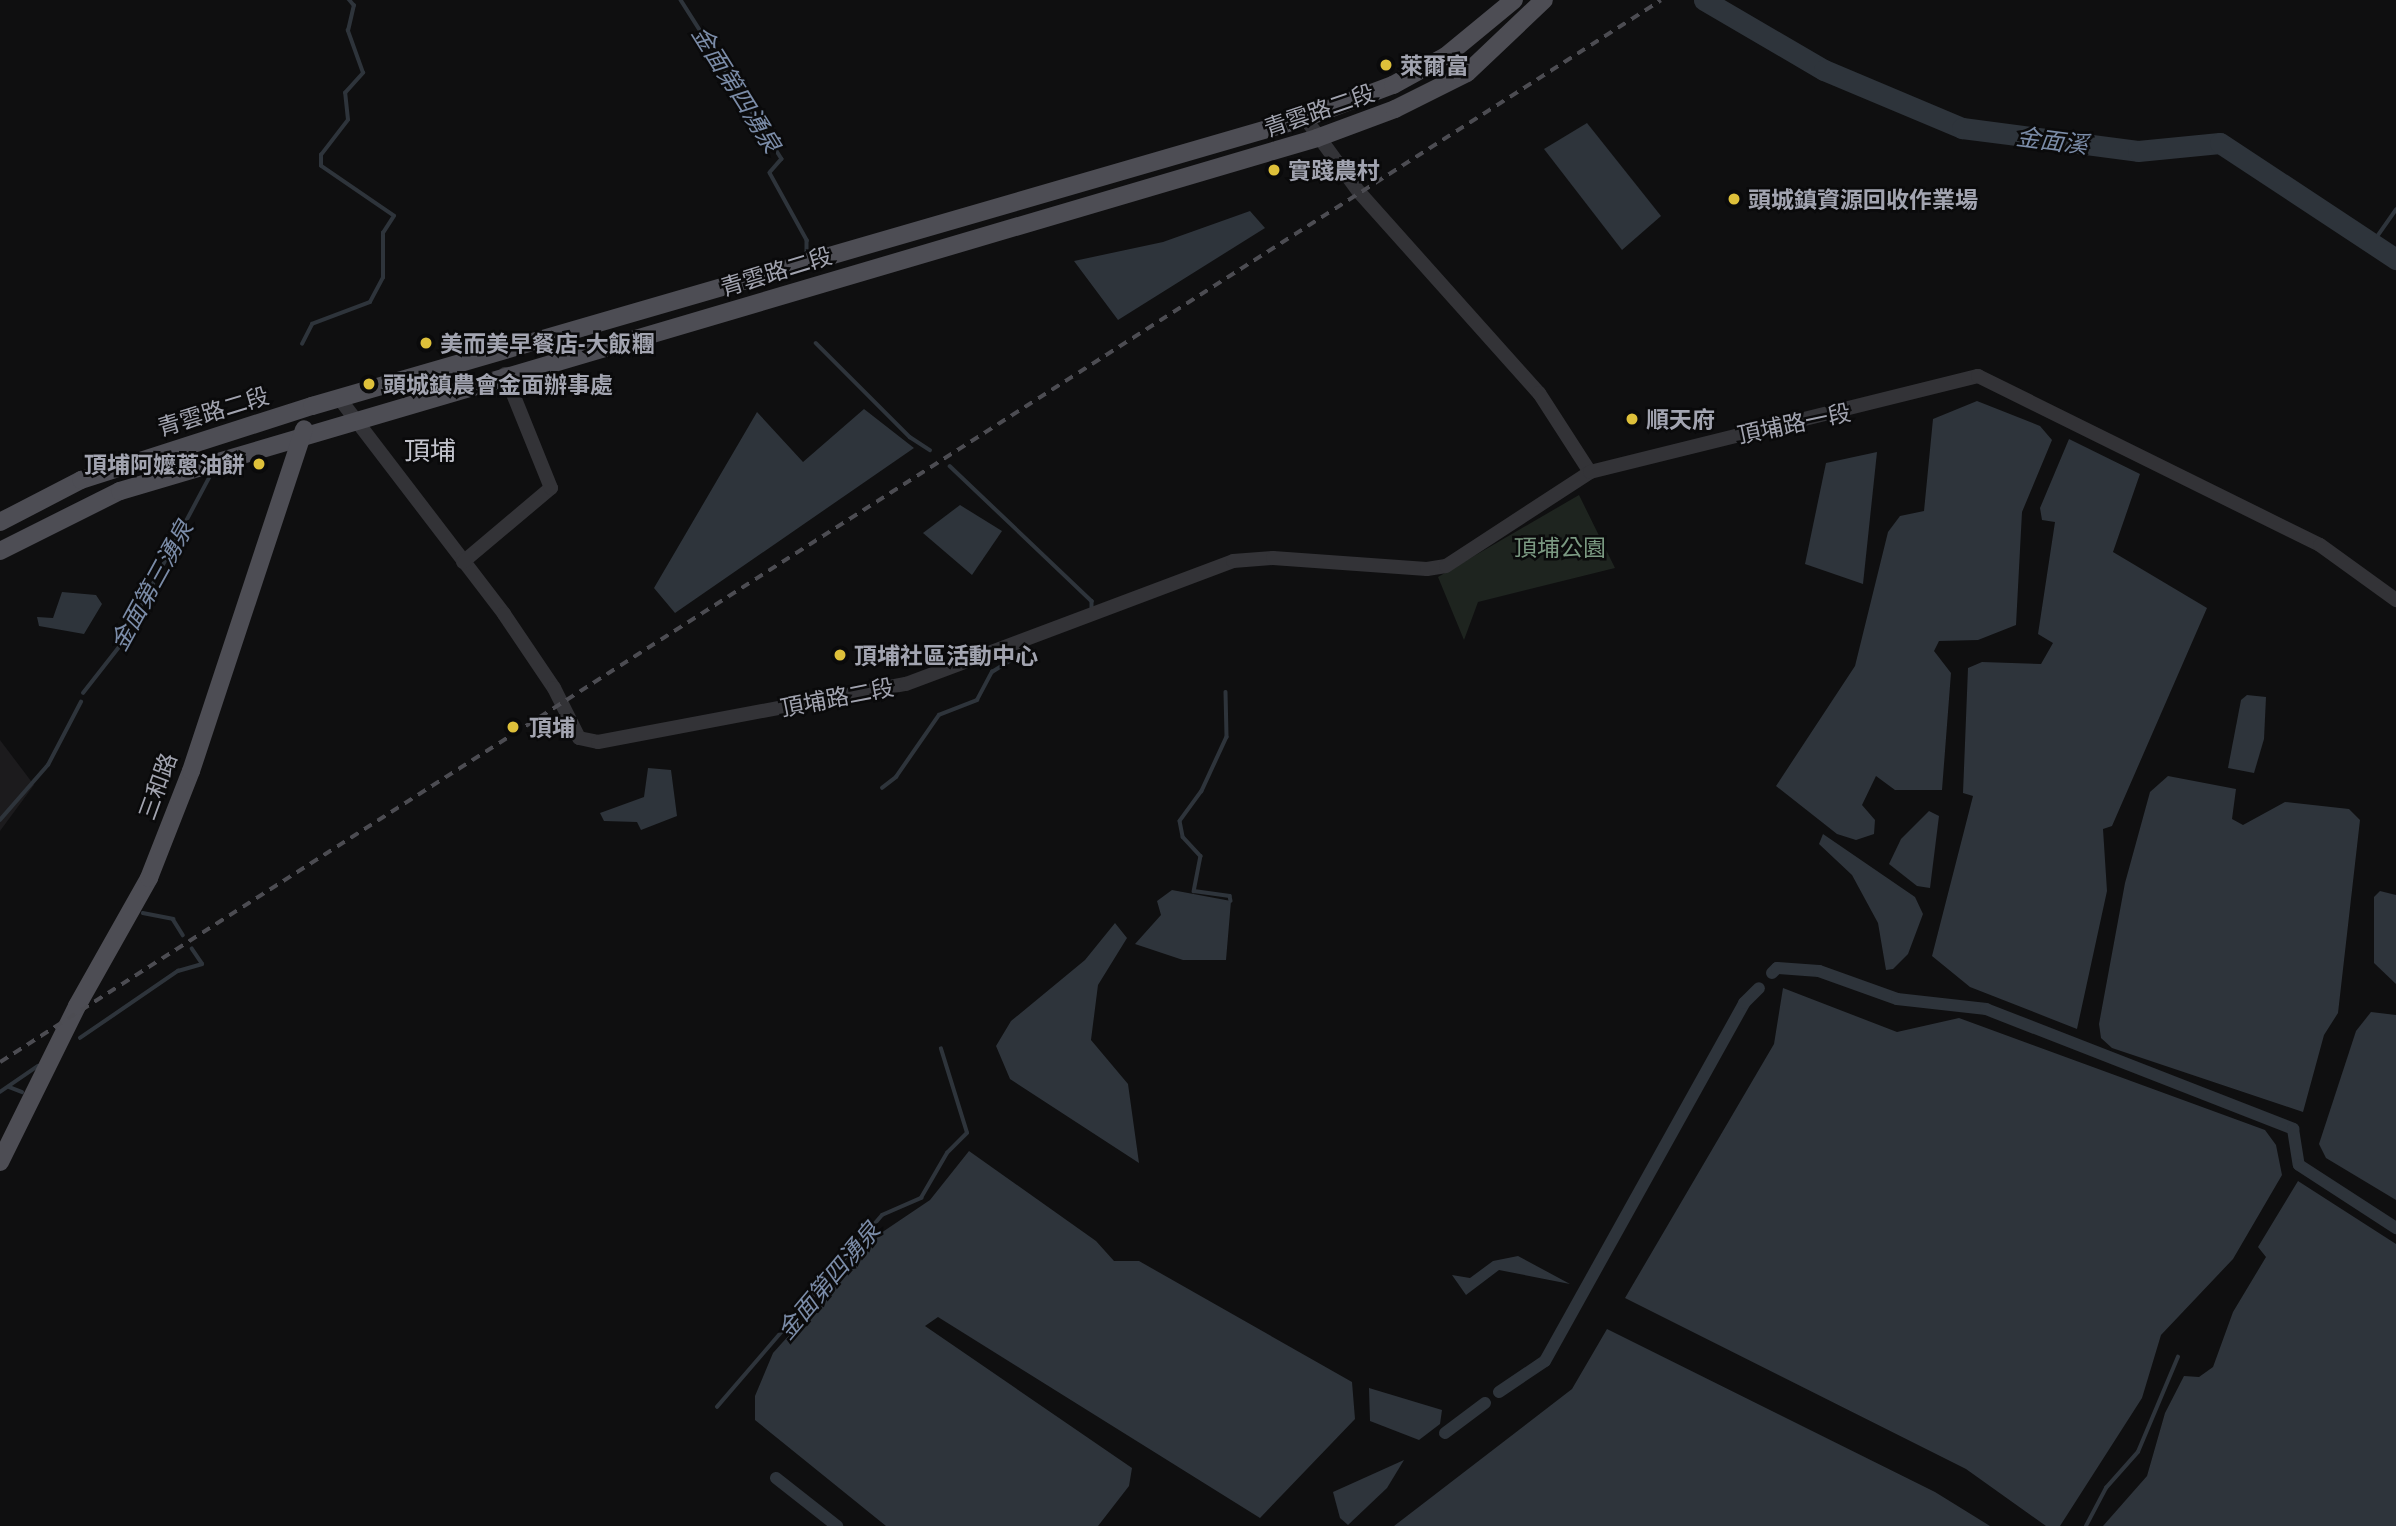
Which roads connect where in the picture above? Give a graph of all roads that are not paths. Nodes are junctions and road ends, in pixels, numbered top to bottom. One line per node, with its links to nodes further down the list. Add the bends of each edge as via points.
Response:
1 (1514, 0): 3 (main road, 青雲路二段, via 1446,56 1393,85)
2 (1544, 0): 4 (main road, 青雲路二段, via 1467,73 1395,110)
3 (1304, 118): 4 (street); 6 (main road, 青雲路二段)
4 (1317, 138): 5 (main road, 青雲路二段); 10 (street, via 1539,394)
5 (505, 374): 8 (main road, 青雲路二段); 13 (street, via 551,488)
6 (339, 398): 7 (main road, 青雲路二段); 8 (street, 頂埔路二段)
7 (312, 406): 9 (main road, 三和路); 11 (main road, 青雲路二段, via 81,480)
8 (356, 418): 9 (main road, 青雲路二段); 13 (street, 頂埔路二段)
9 (302, 435): 12 (main road, 青雲路二段, via 120,491); 15 (main road, 三和路, via 191,771 149,878 76,1006)
10 (1590, 472): 13 (street, 頂埔路二段, via 1446,566 1427,569 1273,558 1233,561 906,684 858,697 598,742 579,738 554,688); 14 (street, 頂埔路一段, via 1978,376 2319,545)
11 (0, 522)
12 (0, 551)
13 (463, 562)
14 (2396, 600)
15 (0, 1162)

